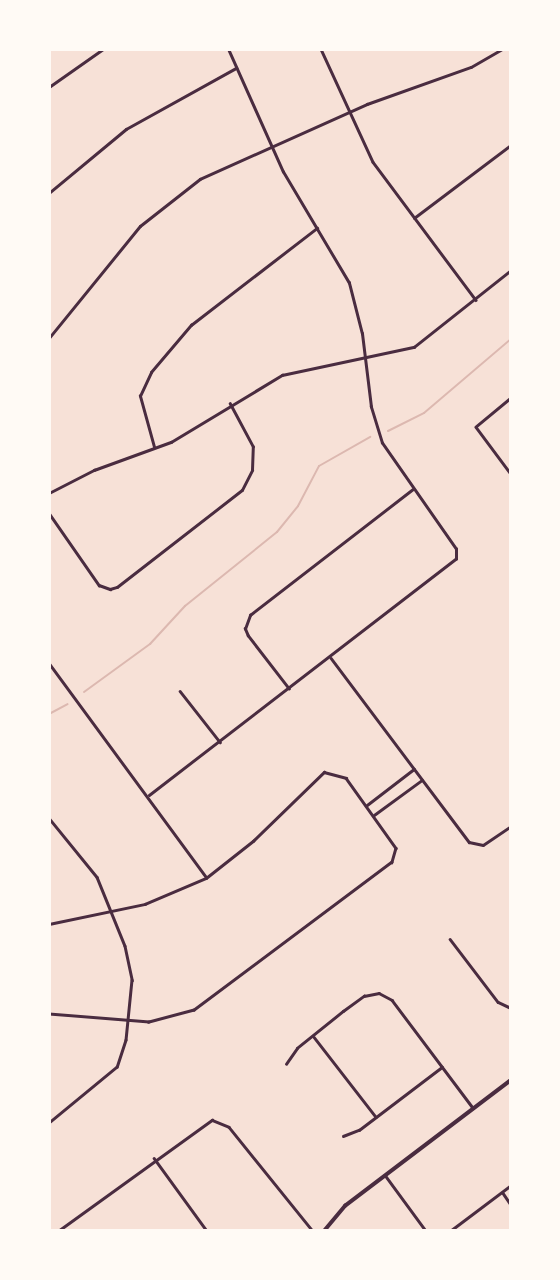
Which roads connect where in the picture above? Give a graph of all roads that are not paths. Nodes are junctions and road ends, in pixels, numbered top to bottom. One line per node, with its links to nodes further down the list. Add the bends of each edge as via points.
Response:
1 (103, 49): 6 (street)
2 (228, 49): 5 (street)
3 (321, 49): 7 (street)
4 (502, 49): 7 (street, via 471,67)
5 (236, 68): 9 (street); 10 (street, via 126,129)
6 (49, 87)
7 (347, 113): 9 (street); 11 (street, via 373,162)
8 (511, 145): 11 (street)
9 (271, 146): 12 (street); 15 (street, via 200,179 159,209)
10 (49, 193)
11 (414, 218): 14 (street)
12 (317, 228): 17 (street, via 349,284); 20 (street, via 191,325 151,372 140,396)
13 (511, 270): 14 (street)
14 (476, 300): 17 (street, via 424,343)
15 (51, 332): 16 (street)
16 (49, 338)
17 (365, 358): 19 (street, via 289,372); 22 (street, via 377,429)
18 (511, 398): 21 (street, via 476,427)
19 (230, 404): 20 (street); 24 (street, via 253,447 252,470 242,490 110,589 96,581)
20 (154, 448): 23 (street)
21 (511, 474)
22 (412, 491): 25 (street, via 456,549 456,559); 27 (street, via 250,615 245,629)
23 (49, 493)
24 (49, 513)
25 (331, 658): 27 (street); 30 (street)
26 (49, 663): 32 (street)
27 (289, 689): 29 (street)
28 (180, 691): 29 (street)
29 (219, 742): 32 (street)
30 (414, 769): 31 (street); 33 (street)
31 (422, 780): 34 (street); 36 (street, via 476,846)
32 (149, 795): 37 (street)
33 (367, 805): 34 (street); 37 (street, via 346,778 331,771 320,774 253,841)
34 (374, 815): 43 (street, via 394,842 392,862 210,1000 174,1017)
35 (49, 818): 38 (street, via 93,871)
36 (511, 826)
37 (206, 877): 38 (street, via 145,904)
38 (111, 911): 39 (street); 43 (street, via 131,967)
39 (49, 924)
40 (450, 939): 41 (street, via 498,1002)
41 (511, 1008)
42 (49, 1014): 43 (street)
43 (129, 1021): 50 (street, via 117,1068)
44 (313, 1036): 45 (street); 46 (street, via 364,996 379,993 392,1000); 49 (street)
45 (286, 1064)
46 (442, 1067): 48 (street); 49 (street)
47 (511, 1080): 48 (street)
48 (474, 1108): 53 (street)
49 (376, 1117): 51 (street)
50 (49, 1123)
51 (342, 1136)
52 (154, 1158): 57 (street); 58 (street); 59 (street, via 203,1124 218,1121 229,1127)
53 (385, 1175): 60 (street, via 338,1212); 61 (street)
54 (511, 1185): 55 (street)
55 (502, 1192): 56 (street); 62 (street)
56 (511, 1205)
57 (58, 1231)
58 (207, 1231)
59 (313, 1231)
60 (324, 1231)
61 (426, 1231)
62 (450, 1231)

